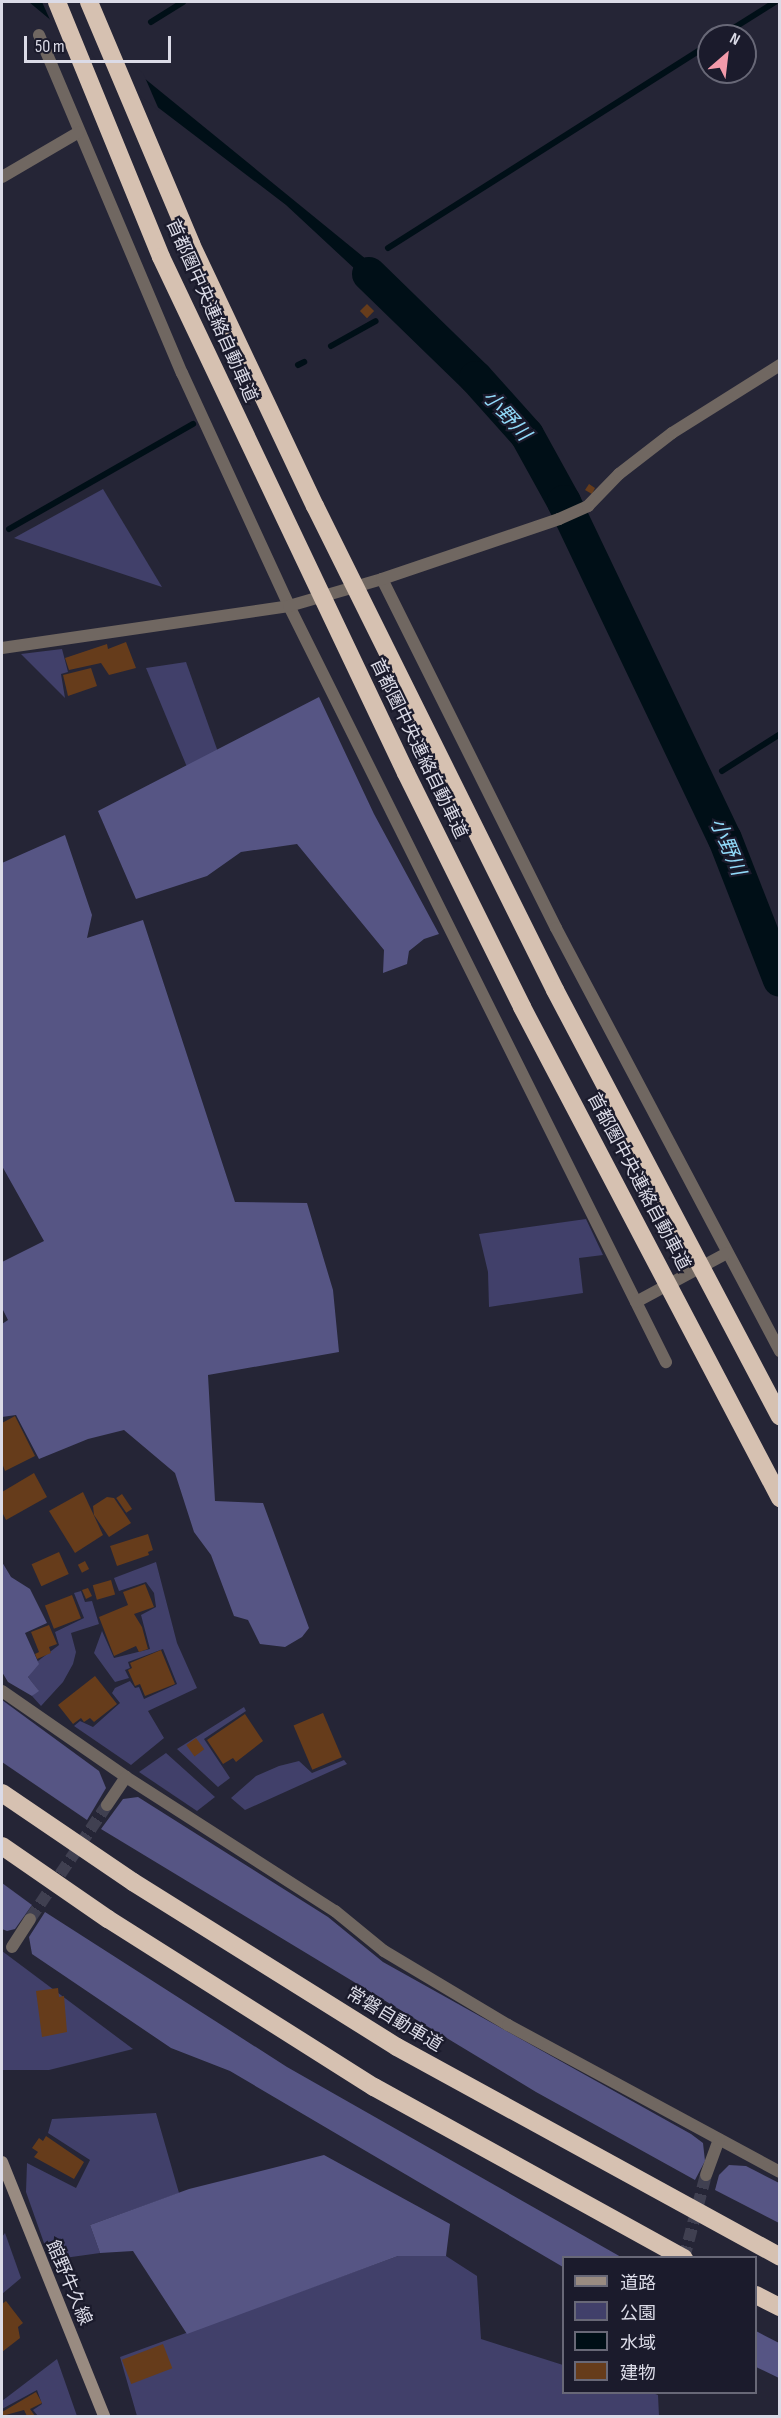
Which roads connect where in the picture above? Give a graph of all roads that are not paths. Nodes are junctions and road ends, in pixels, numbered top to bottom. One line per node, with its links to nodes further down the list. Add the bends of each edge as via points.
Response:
1 (57, 2): 15 (highway, 首都圏中央連絡自動車道, bridge, via 161,256 395,752 522,1007)
2 (89, 2): 14 (highway, 首都圏中央連絡自動車道, bridge, via 191,244 315,506 555,990)
3 (39, 35): 4 (street)
4 (79, 132): 5 (street); 8 (street, via 182,373)
5 (2, 177)
6 (780, 365): 7 (street, via 672,433 581,510)
7 (382, 579): 8 (street); 10 (street, via 556,928)
8 (289, 606): 9 (street); 11 (street)
9 (2, 648)
10 (727, 1253): 11 (street); 12 (street)
11 (636, 1302): 13 (street)
12 (780, 1351)
13 (666, 1362)
14 (780, 1416)
15 (780, 1498)
16 (2, 1691): 17 (street)
17 (126, 1777): 19 (street); 23 (street, via 336,1911 384,1951 508,2025)
18 (2, 1793): 28 (highway, 常磐自動車道, via 172,1907 398,2047)
19 (107, 1805)
20 (2, 1846): 27 (highway, via 108,1919 374,2087)
21 (30, 1919): 22 (street)
22 (12, 1947)
23 (719, 2139): 25 (street); 26 (street)
24 (2, 2162): 31 (main road, 館野牛久線)
25 (780, 2172)
26 (706, 2175)
27 (680, 2256)
28 (780, 2258)
29 (757, 2296): 30 (highway)
30 (780, 2307)
31 (104, 2416)

